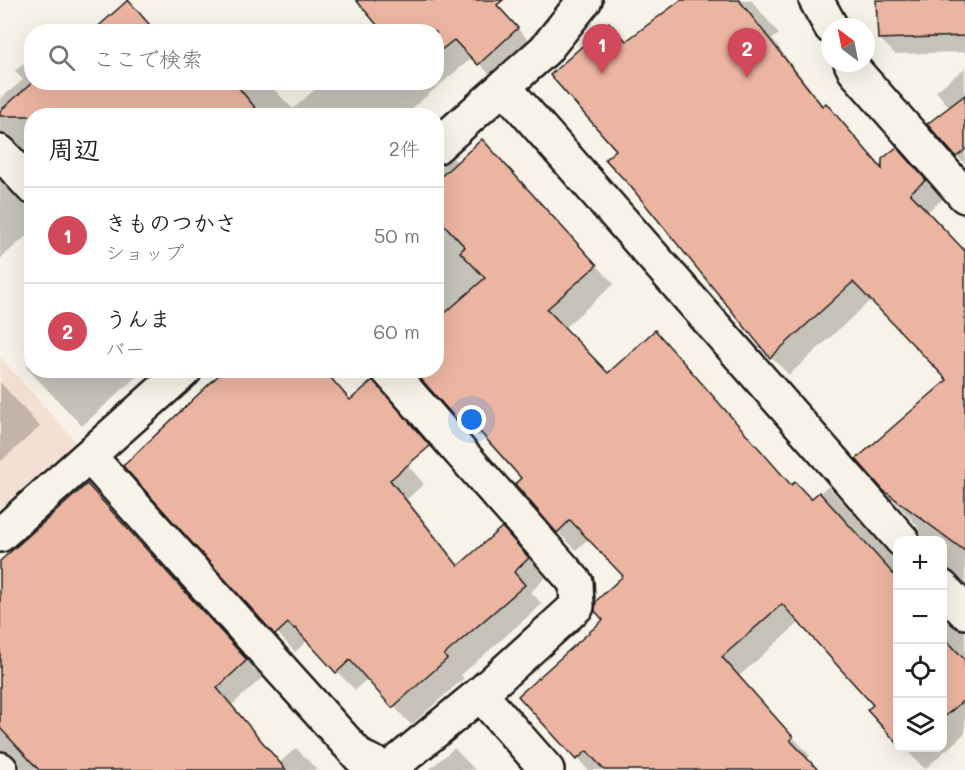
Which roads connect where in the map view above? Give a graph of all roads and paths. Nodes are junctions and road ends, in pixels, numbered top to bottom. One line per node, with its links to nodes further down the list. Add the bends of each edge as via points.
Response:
1 (585, 0): 5 (street, via 545,50)
2 (816, 0): 3 (street)
3 (826, 18)
4 (856, 72): 9 (street)
5 (504, 87): 6 (street); 14 (street)
6 (444, 140)
7 (0, 152): 8 (street)
8 (24, 178)
9 (965, 196)
10 (176, 378): 12 (street)
11 (395, 378): 17 (street, via 576,583 577,606)
12 (89, 456): 13 (street); 18 (street, via 360,757)
13 (0, 535)
14 (898, 536)
15 (946, 590): 16 (street)
16 (965, 612)
17 (480, 694): 18 (street); 19 (street)
18 (388, 770)
19 (547, 770)

